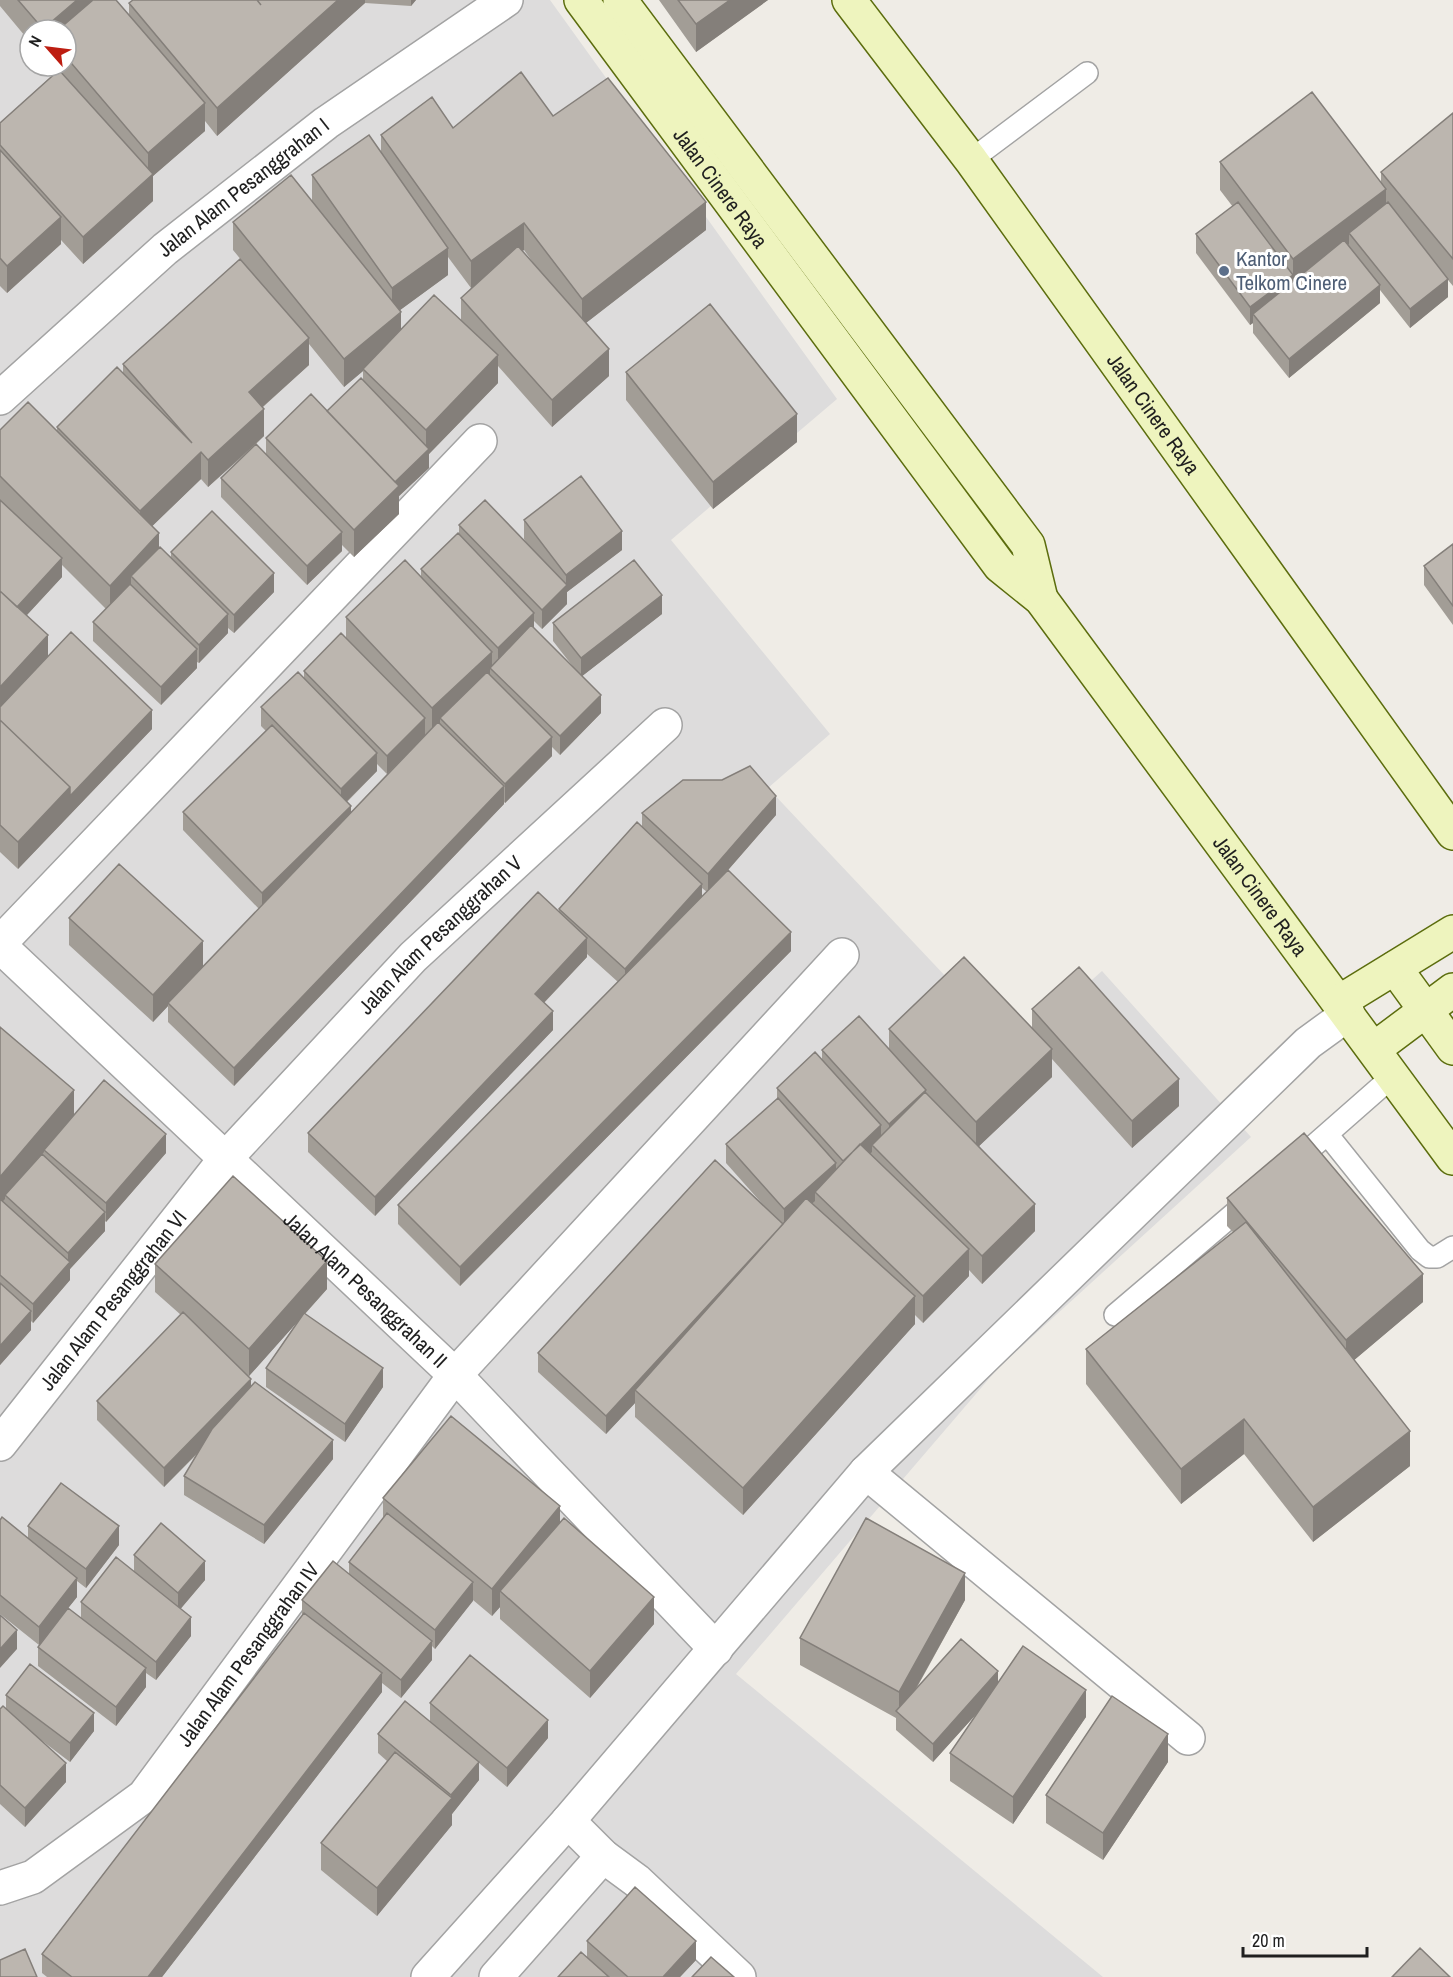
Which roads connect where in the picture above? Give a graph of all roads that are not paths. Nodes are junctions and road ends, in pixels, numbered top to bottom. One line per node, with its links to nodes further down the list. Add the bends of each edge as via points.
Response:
1 (506, 0): 7 (street, Jalan Alam Pesanggrahan I, via 326,123 165,249)
2 (581, 0): 9 (main road, Jalan Cinere Raya, via 1000,566)
3 (620, 0): 9 (main road, Jalan Cinere Raya, via 1028,545)
4 (849, 0): 6 (main road, Jalan Cinere Raya)
5 (1088, 73): 6 (lane)
6 (971, 160): 11 (main road, Jalan Cinere Raya)
7 (0, 398)
8 (480, 441): 13 (street)
9 (1041, 599): 17 (main road, Jalan Cinere Raya)
10 (665, 725): 23 (street, Jalan Alam Pesanggrahan V, via 413,957)
11 (1453, 833)
12 (1453, 932): 15 (main road)
13 (0, 945): 23 (street, Jalan Alam Pesanggrahan II)
14 (842, 955): 27 (street, Jalan Alam Pesanggrahan IV)
15 (1395, 968): 17 (main road); 18 (main road)
16 (1453, 990): 18 (main road)
17 (1344, 1008): 20 (main road, Jalan Cinere Raya); 29 (street)
18 (1427, 1010): 19 (main road); 20 (main road)
19 (1453, 1048)
20 (1374, 1049): 21 (main road, Jalan Cinere Raya)
21 (1393, 1076): 22 (lane); 24 (main road, Jalan Cinere Raya)
22 (1327, 1134): 25 (lane, via 1420,1250 1429,1257 1437,1257); 26 (lane)
23 (226, 1158): 27 (street, Jalan Alam Pesanggrahan II); 28 (street, Jalan Alam Pesanggrahan VI)
24 (1453, 1158)
25 (1453, 1247)
26 (1115, 1315)
27 (455, 1375): 30 (street, Jalan Alam Pesanggrahan II); 34 (street, Jalan Alam Pesanggrahan IV, via 144,1796 33,1877)
28 (0, 1444)
29 (866, 1472): 30 (street); 31 (street)
30 (716, 1649): 32 (street)
31 (1188, 1738)
32 (568, 1821): 33 (street); 35 (street)
33 (603, 1856): 36 (street); 37 (street, via 637,1881)
34 (0, 1888)
35 (428, 1977)
36 (495, 1977)
37 (739, 1977)

